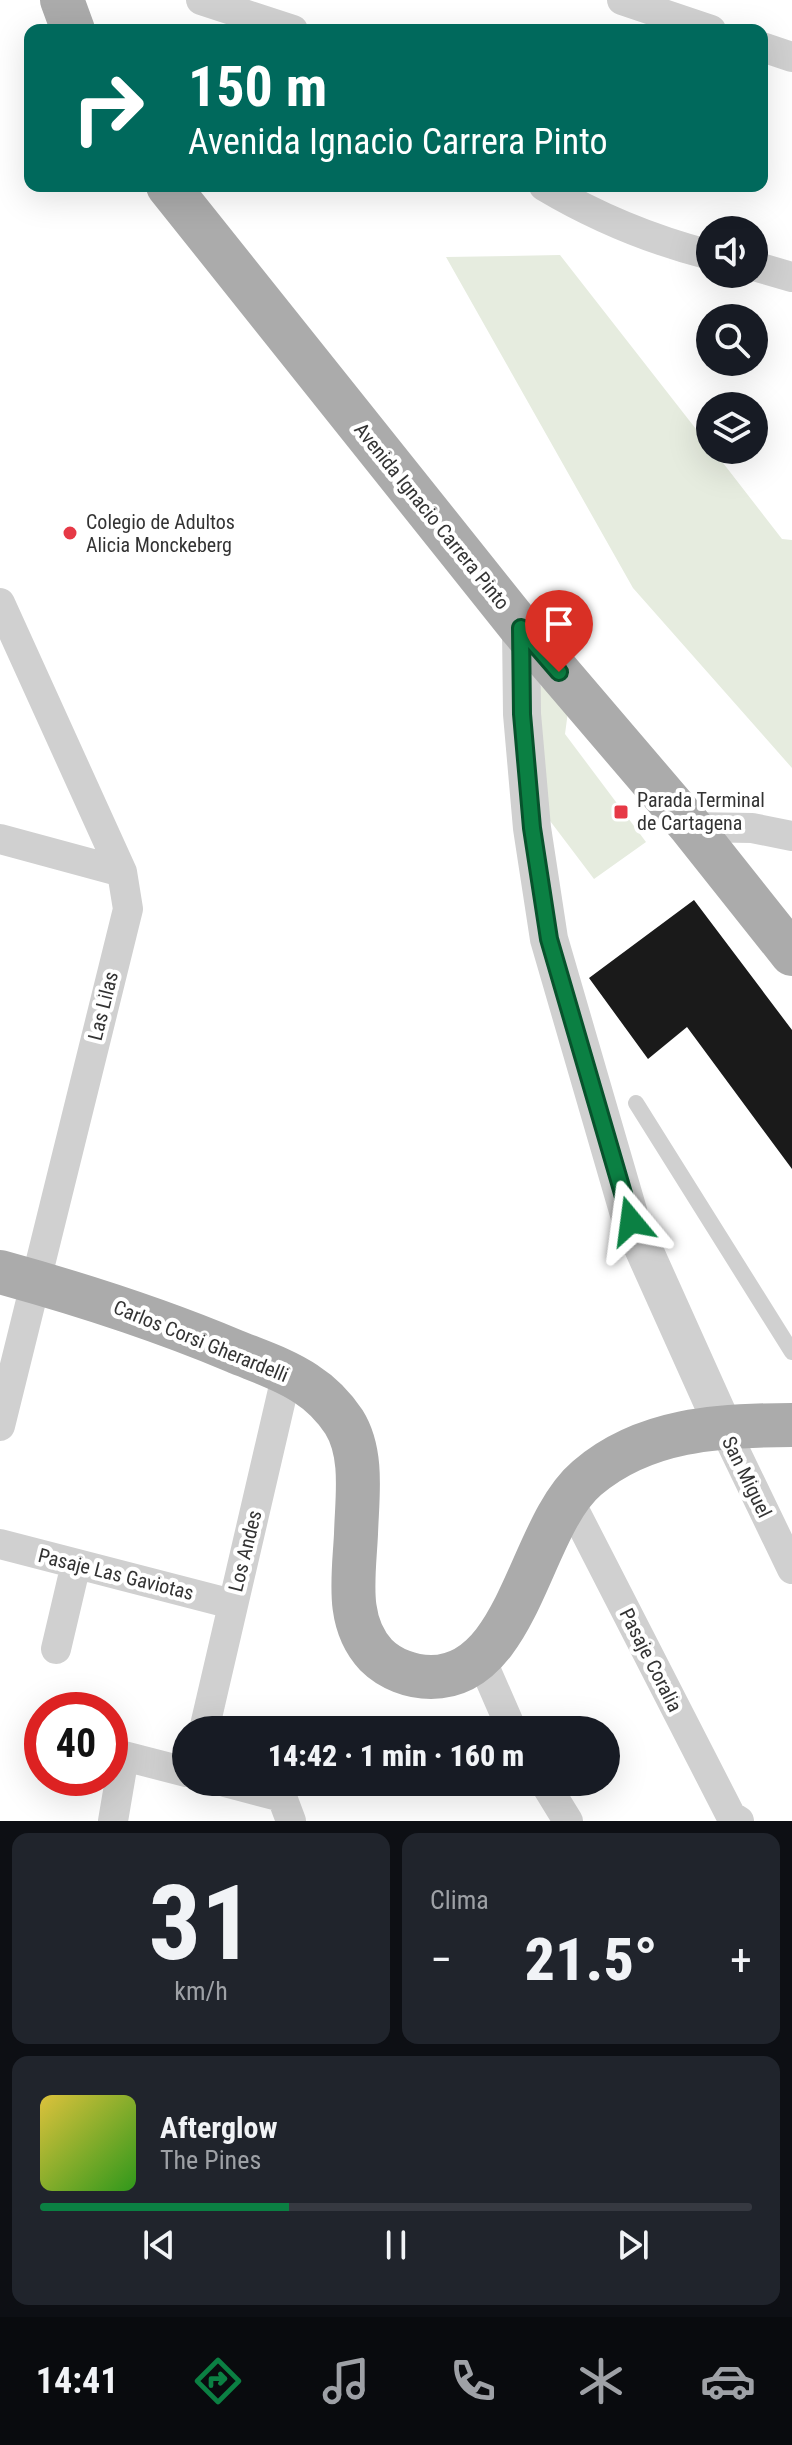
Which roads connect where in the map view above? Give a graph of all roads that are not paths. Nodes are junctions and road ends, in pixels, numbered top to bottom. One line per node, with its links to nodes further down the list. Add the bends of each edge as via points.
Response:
1 (62, 0): 4 (main road)
2 (201, 0): 5 (street)
3 (622, 0): 6 (street)
4 (71, 24)
5 (275, 24)
6 (693, 24)
7 (768, 49): 8 (street)
8 (792, 57)
9 (173, 192): 15 (main road, Avenida Ignacio Carrera Pinto)
10 (555, 192): 11 (street, via 647,236)
11 (696, 251)
12 (768, 270): 13 (street)
13 (792, 277)
14 (0, 603): 19 (street, Las Lilas)
15 (521, 628): 16 (main road, Avenida Ignacio Carrera Pinto); 27 (street, via 532,828 549,939 631,1221)
16 (691, 827): 17 (street, via 752,828); 20 (main road, Avenida Ignacio Carrera Pinto)
17 (792, 836)
18 (0, 839): 19 (street)
19 (122, 872): 22 (street, Las Lilas, via 128,909)
20 (792, 954)
21 (636, 1103): 23 (lane)
22 (18, 1277): 24 (main road, Carlos Corsi Gherardelli, via 164,1323); 26 (street, Las Lilas)
23 (792, 1352)
24 (287, 1373): 33 (street, Los Andes); 35 (main road, Carlos Corsi Gherardelli, via 324,1399 351,1438 357,1471 354,1614 367,1644 392,1667 422,1677 454,1674)
25 (792, 1425): 27 (main road)
26 (0, 1426)
27 (724, 1428): 28 (main road); 29 (main road, via 678,1433 631,1449); 32 (street, San Miguel)
28 (792, 1448)
29 (567, 1496): 35 (main road, via 501,1631); 44 (street, Pasaje Coralia, via 731,1816)
30 (0, 1544): 31 (street, Pasaje Las Gaviotas)
31 (76, 1564): 33 (street, Pasaje Las Gaviotas); 34 (street)
32 (792, 1569)
33 (232, 1604): 36 (street, Los Andes)
34 (56, 1649)
35 (481, 1659): 37 (street)
36 (207, 1716)
37 (506, 1716)
38 (172, 1768): 41 (street, via 124,1756)
39 (278, 1796): 42 (street)
40 (553, 1796): 43 (street)
41 (113, 1821)
42 (291, 1821)
43 (568, 1821)
44 (739, 1821)

